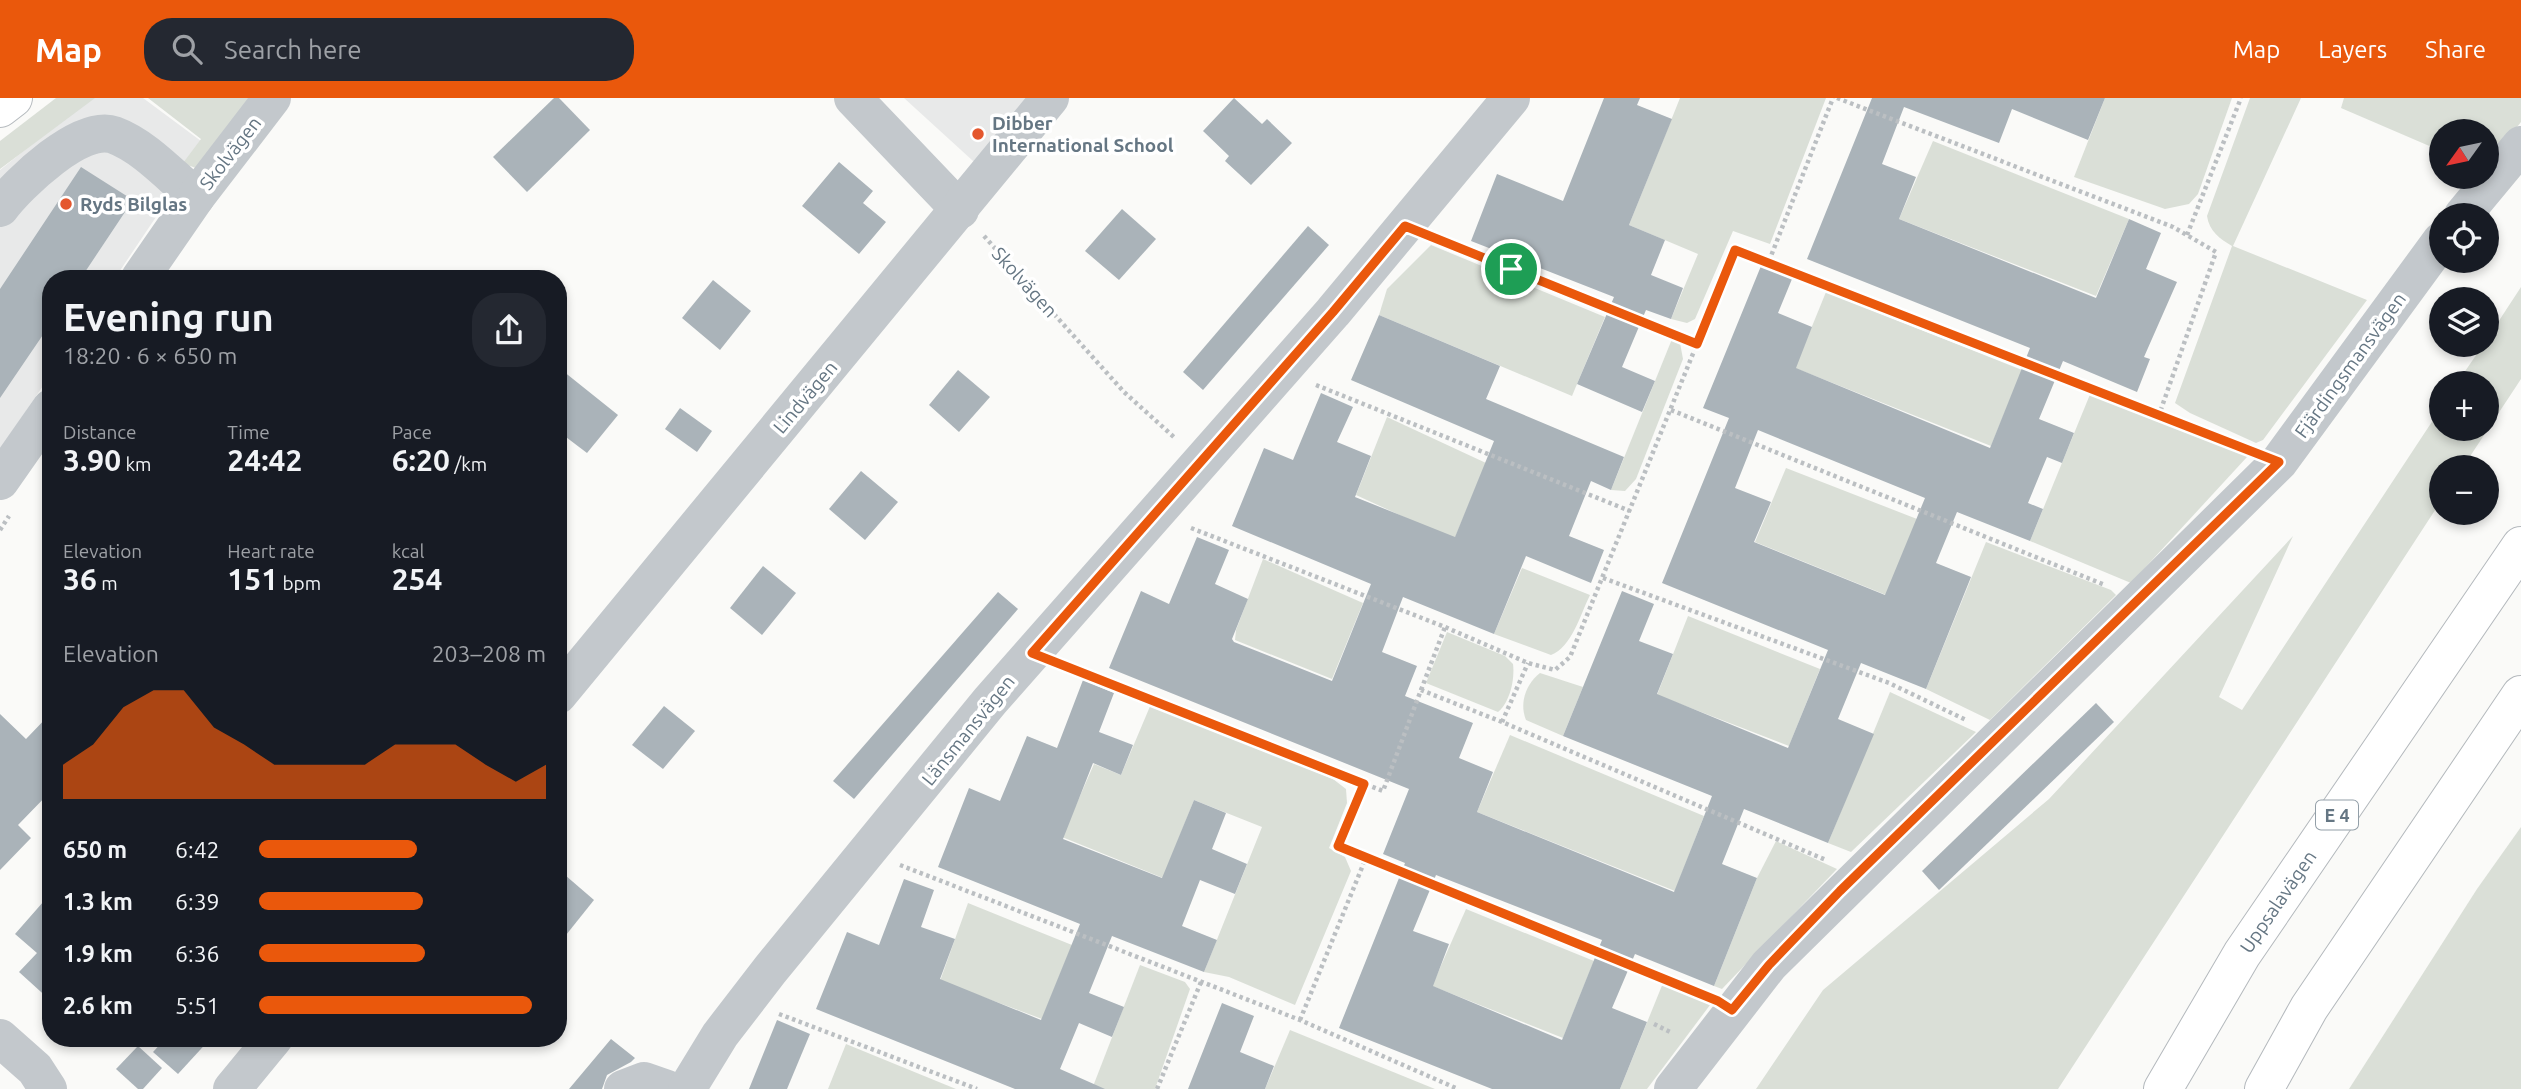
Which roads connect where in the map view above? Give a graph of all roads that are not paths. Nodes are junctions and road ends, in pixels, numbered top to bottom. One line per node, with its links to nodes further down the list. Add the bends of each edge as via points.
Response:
1 (13, 98): 6 (main road)
2 (272, 98): 8 (street, Skolvägen)
3 (853, 98): 11 (street)
4 (1050, 98): 11 (street, Lindvägen)
5 (1511, 98): 25 (street, Länsmansvägen, via 1281,371 1032,653 746,1001)
6 (0, 108)
7 (2521, 145): 9 (street)
8 (196, 197): 10 (street, via 144,153 112,134 86,136 19,183); 13 (street, Skolvägen)
9 (2473, 203)
10 (0, 208)
11 (960, 210): 17 (street, Lindvägen)
12 (2429, 258): 26 (street, Fjärdingsmansvägen, via 2279,462 1769,965)
13 (146, 270)
14 (42, 421): 15 (street)
15 (0, 481)
16 (2521, 546): 27 (main road, Uppsalavägen / E 4, via 2242,954)
17 (567, 684)
18 (2521, 695): 28 (main road, via 2309,1008)
19 (0, 1038): 21 (street, via 35,1069)
20 (267, 1047): 22 (street)
21 (48, 1089)
22 (232, 1089)
23 (623, 1089): 24 (street, via 644,1081)
24 (667, 1089)
25 (687, 1089)
26 (1673, 1089)
27 (2163, 1089)
28 (2264, 1089)

